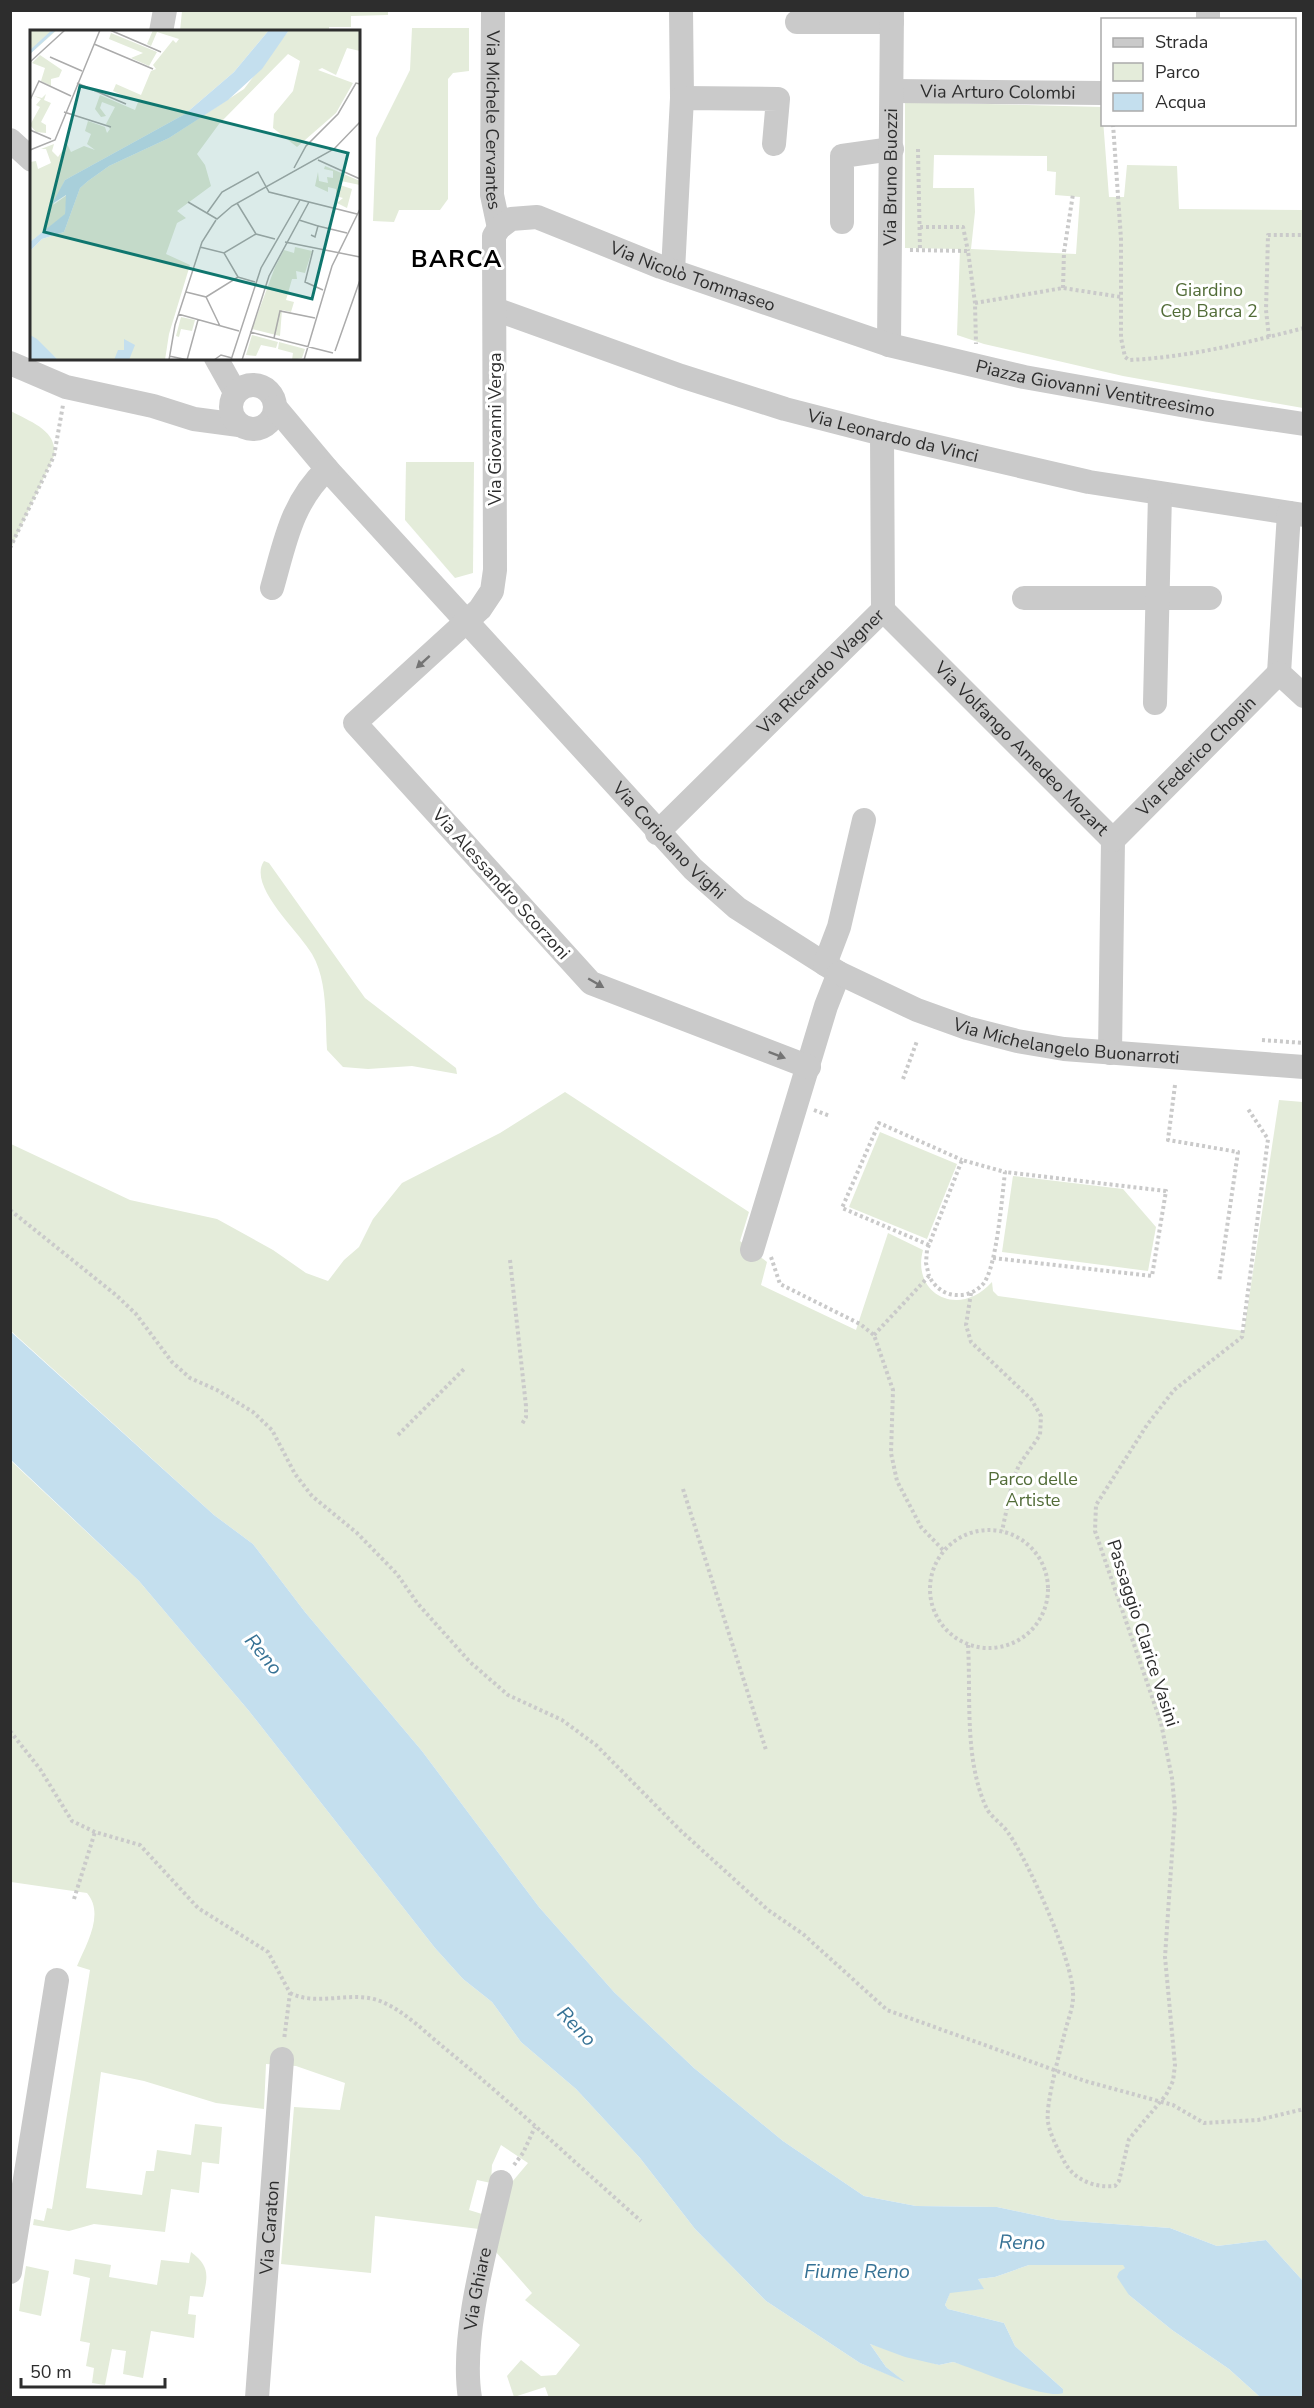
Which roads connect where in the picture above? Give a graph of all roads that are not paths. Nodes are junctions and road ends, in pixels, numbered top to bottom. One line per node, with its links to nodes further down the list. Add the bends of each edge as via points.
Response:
1 (165, 10): 6 (street)
2 (493, 10): 15 (street, Via Michele Cervantes, via 492,195)
3 (681, 10): 9 (street)
4 (892, 16): 5 (street); 7 (street, Via Bruno Buozzi)
5 (797, 22)
6 (161, 30)
7 (893, 91): 8 (street, Via Arturo Colombi); 12 (street, Via Bruno Buozzi)
8 (1101, 93)
9 (682, 98): 11 (street, via 778,99); 16 (street)
10 (10, 140): 13 (street)
11 (774, 144)
12 (892, 149): 14 (street, via 842,156); 18 (street, Via Bruno Buozzi)
13 (30, 158)
14 (842, 222)
15 (500, 228): 16 (street, Via Nicolò Tommaseo, via 511,219 537,217); 17 (street, Via Giovanni Verga, via 494,236)
16 (673, 271): 18 (street, Via Nicolò Tommaseo)
17 (495, 309): 27 (street, Via Leonardo da Vinci, via 681,376); 36 (street, Via Giovanni Verga, via 494,585 489,599)
18 (889, 345): 25 (street, Piazza Giovanni Ventitreesimo, via 1024,377)
19 (217, 360): 22 (street)
20 (234, 360): 22 (street)
21 (10, 363): 23 (street, via 66,387)
22 (241, 392): 23 (street, via 208,407); 24 (street, via 269,392); 26 (street, via 232,416)
23 (153, 405): 26 (street, via 194,419)
24 (275, 407): 26 (street, via 271,420); 28 (street, Via Coriolano Vighi)
25 (1304, 424)
26 (249, 427): 28 (street, Via Coriolano Vighi)
27 (882, 434): 29 (street, Via Leonardo da Vinci, via 1034,471); 35 (street, Via Riccardo Wagner)
28 (327, 468): 31 (street, via 301,501); 36 (street, Via Coriolano Vighi)
29 (1160, 494): 30 (street, Via Leonardo da Vinci); 33 (street)
30 (1296, 514): 37 (street)
31 (272, 588)
32 (1024, 598): 33 (street)
33 (1157, 598): 34 (street); 39 (street)
34 (1210, 598)
35 (884, 610): 41 (street, Via Riccardo Wagner); 42 (street, Via Volfango Amedeo Mozart)
36 (466, 622): 41 (street, Via Coriolano Vighi); 46 (street, Via Alessandro Scorzoni, one-way to 46, via 355,723 591,983)
37 (1279, 673): 38 (street); 42 (street, Via Federico Chopin)
38 (1304, 696)
39 (1155, 703)
40 (864, 820): 43 (street)
41 (657, 833): 43 (street, Via Coriolano Vighi, via 737,908)
42 (1113, 840): 44 (street, Via Volfango Amedeo Mozart)
43 (832, 968): 44 (street, Via Michelangelo Buonarroti, via 908,1006 967,1029 1064,1049); 46 (street)
44 (1110, 1053): 45 (street, Via Michelangelo Buonarroti)
45 (1304, 1066)
46 (809, 1067): 47 (street)
47 (761, 1251)
48 (57, 1980): 51 (street)
49 (282, 2059): 52 (street, Via Caraton)
50 (501, 2182): 53 (street, Via Ghiare, via 474,2311)
51 (10, 2272)
52 (257, 2397)
53 (470, 2397)

